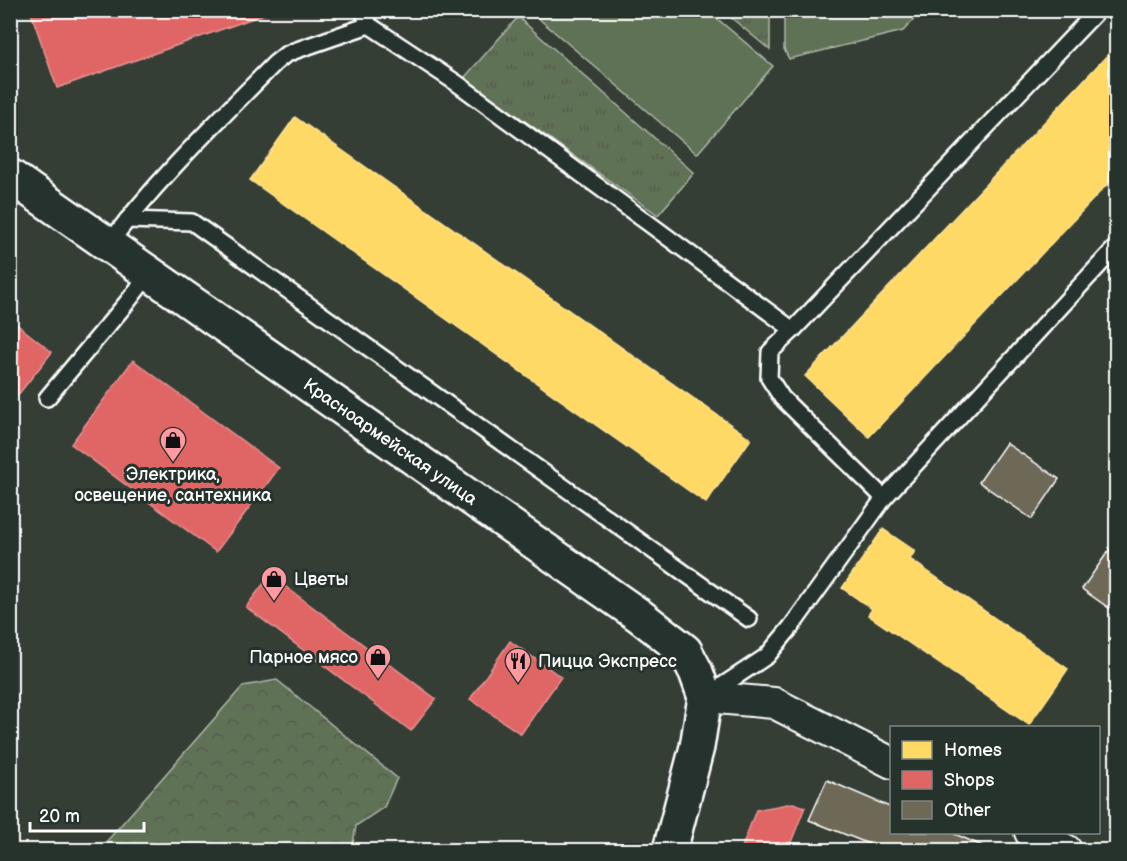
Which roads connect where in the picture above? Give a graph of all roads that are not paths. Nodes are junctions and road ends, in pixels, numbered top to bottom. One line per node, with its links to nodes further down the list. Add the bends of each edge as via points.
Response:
1 (1098, 10): 7 (lane)
2 (366, 18): 4 (lane, via 275,63 159,182); 7 (lane)
3 (10, 176): 4 (street, Красноармейская улица)
4 (117, 232): 6 (street, Красноармейская улица); 10 (lane, via 192,222)
5 (1116, 247): 9 (lane)
6 (149, 274): 8 (lane); 11 (street, Красноармейская улица, via 640,616 685,651)
7 (793, 330): 9 (lane, via 770,352 769,378 782,398)
8 (47, 398)
9 (884, 498): 11 (lane, via 767,656)
10 (749, 620)
11 (705, 697): 12 (street, via 774,703); 14 (street, Красноармейская улица, via 697,747)
12 (890, 762)
13 (1033, 834): 15 (street)
14 (670, 850)
15 (1066, 850)

